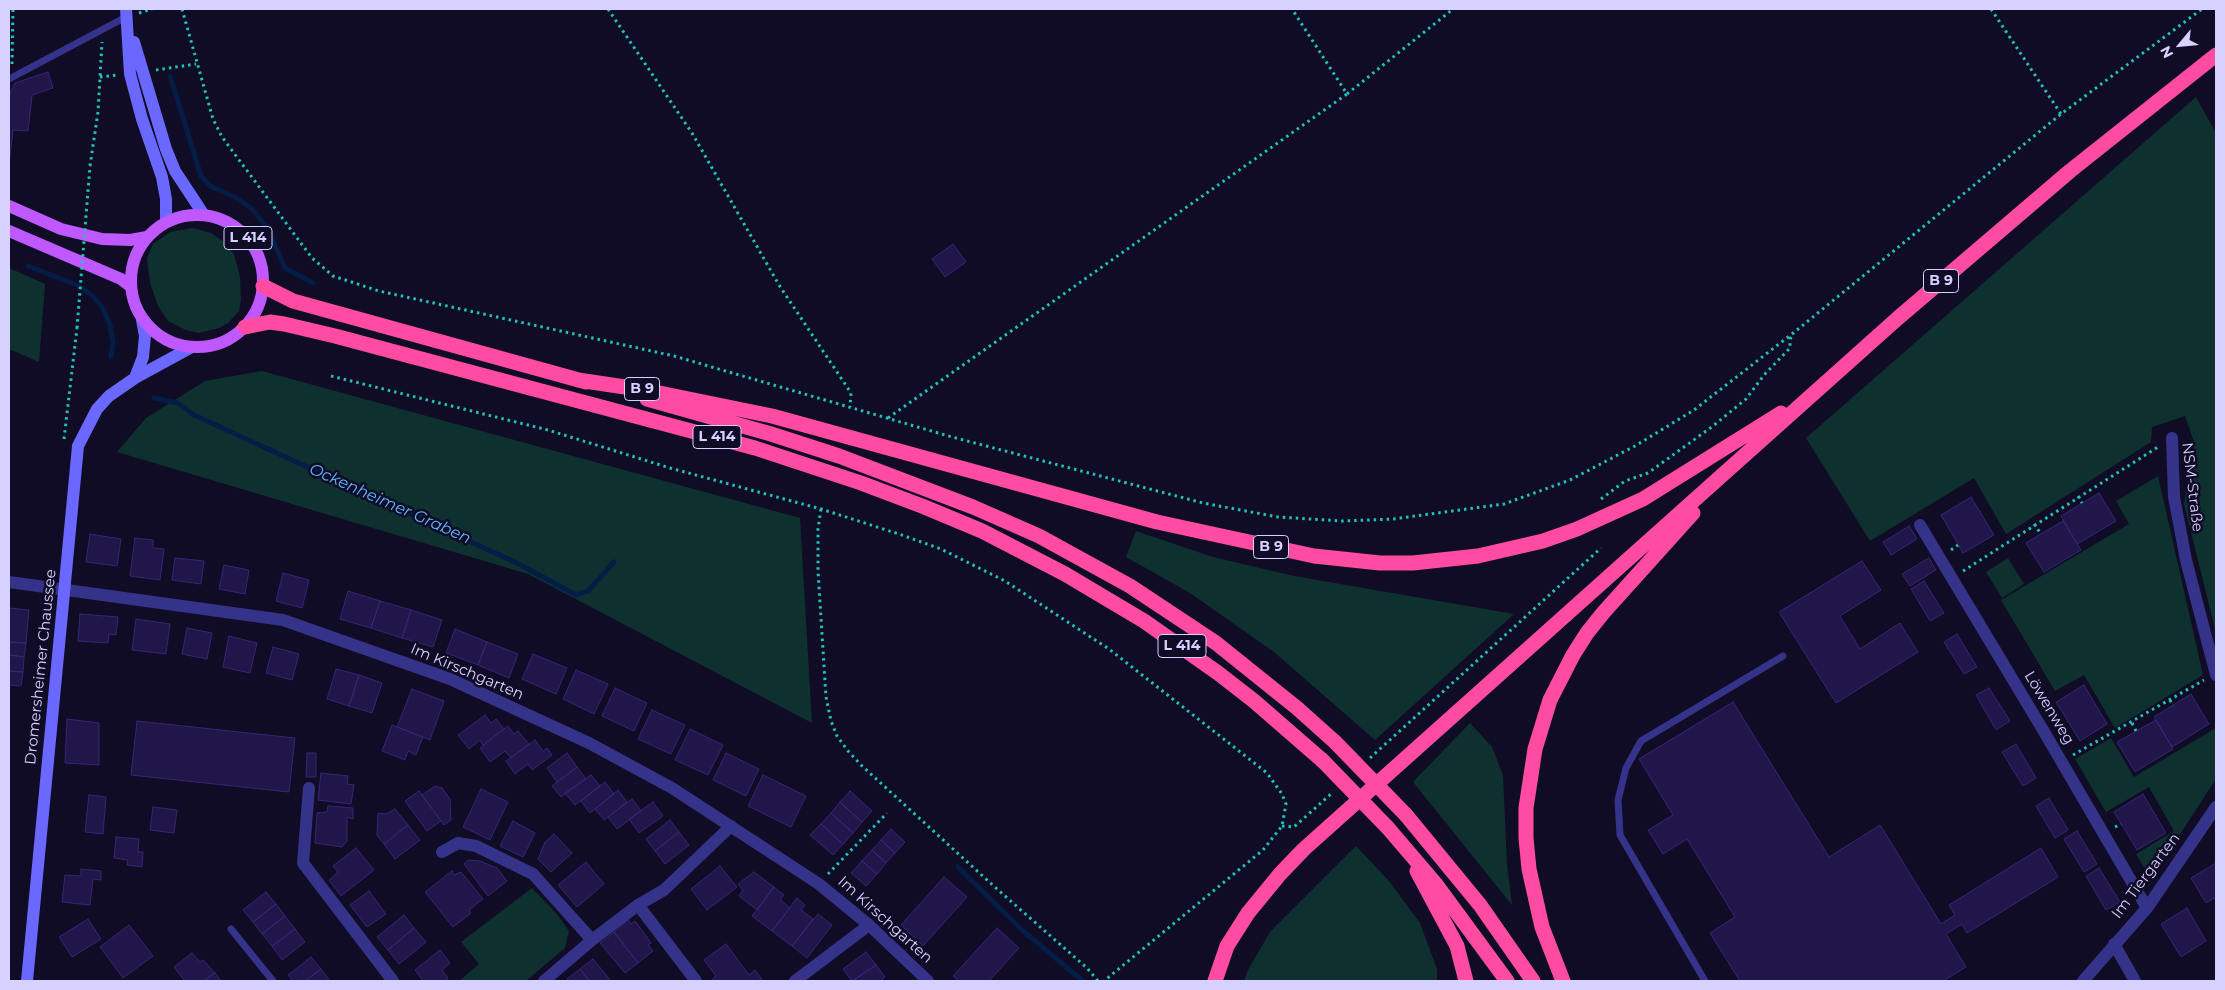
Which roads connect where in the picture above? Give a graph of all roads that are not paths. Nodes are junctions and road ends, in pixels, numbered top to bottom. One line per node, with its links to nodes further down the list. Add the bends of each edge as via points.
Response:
1 (126, 13): 3 (lane); 5 (street, via 155,116 175,171); 6 (street, via 130,74 162,177)
2 (2216, 55): 16 (highway, B 9, via 2012,220)
3 (10, 78)
4 (9, 206): 8 (main road, via 61,229 102,239)
5 (204, 215): 6 (main road, L 414); 10 (main road, L 414, via 220,219 248,238 262,269)
6 (166, 222): 8 (main road, L 414)
7 (9, 231): 9 (main road, via 121,279)
8 (147, 237): 9 (main road, L 414, via 134,260)
9 (130, 286): 11 (main road, L 414)
10 (263, 286): 12 (main road, L 414, via 254,315); 15 (highway, L 414, via 293,301)
11 (142, 320): 13 (main road, L 414, via 158,336); 14 (street, via 145,336 143,357)
12 (245, 327): 13 (main road, L 414, via 220,344); 27 (highway, L 414, bridge, via 270,322 335,336 755,448 861,483 999,539 1144,621 1247,695 1323,761)
13 (190, 348): 14 (street, Dromersheimer Chaussee)
14 (135, 378): 21 (street, Dromersheimer Chaussee, via 96,409 78,446)
15 (578, 380): 16 (highway, B 9, via 772,416 1157,522 1314,556 1380,563 1478,556 1577,530 1643,499); 45 (highway, L 414, bridge, via 771,434 923,487 1039,536 1130,586 1216,643 1335,742 1406,815 1480,906)
16 (1814, 393): 18 (highway, B 9)
17 (2172, 438): 23 (street, NSM-Straße, via 2174,497 2186,560)
18 (1746, 454): 42 (highway, B 9, via 1304,849 1248,913 1227,946); 46 (highway, B 9, via 1587,633 1561,677 1542,724 1529,778 1526,838 1534,898)
19 (1920, 526): 30 (street, Löwenweg)
20 (9, 582): 21 (street, Im Kirschgarten)
21 (64, 591): 26 (street, Im Kirschgarten, via 283,620 450,679 597,748 672,788); 35 (street, Dromersheimer Chaussee)
22 (1783, 656): 47 (lane, via 1641,742 1626,768 1618,800 1620,835)
23 (2216, 674)
24 (309, 788): 37 (street, via 303,863)
25 (2215, 811): 30 (street, Im Tiergarten)
26 (731, 826): 29 (street, via 664,890); 31 (street, Im Kirschgarten, via 819,884)
27 (1402, 843): 43 (highway, via 1451,933); 44 (highway, L 414, via 1467,924)
28 (442, 852): 33 (street, via 458,843 476,846 533,874)
29 (638, 905): 33 (street); 39 (street)
30 (2147, 908): 34 (street, Im Tiergarten)
31 (870, 926): 40 (street); 41 (street, Im Kirschgarten)
32 (231, 928): 36 (lane)
33 (592, 940): 38 (street)
34 (2114, 944): 48 (street, Im Tiergarten); 49 (street)
35 (27, 981)
36 (273, 981)
37 (393, 981)
38 (544, 981)
39 (696, 981)
40 (795, 981)
41 (928, 981)
42 (1214, 981)
43 (1466, 981)
44 (1507, 981)
45 (1533, 981)
46 (1563, 981)
47 (1705, 981)
48 (2083, 981)
49 (2135, 981)

